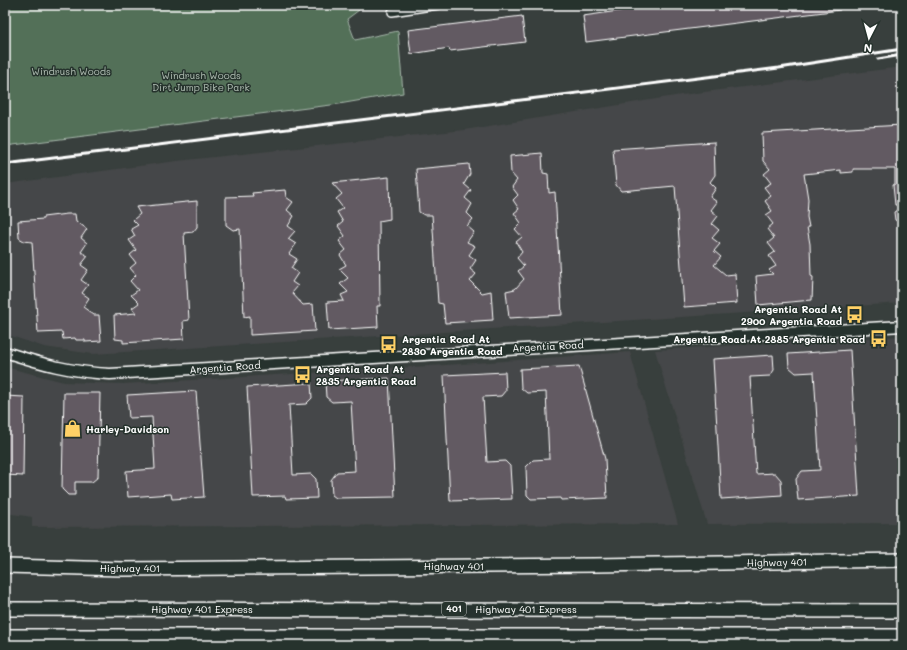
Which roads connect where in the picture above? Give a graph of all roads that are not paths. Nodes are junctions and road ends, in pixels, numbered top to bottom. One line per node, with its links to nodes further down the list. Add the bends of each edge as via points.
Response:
1 (438, 5): 2 (street)
2 (392, 12)
3 (902, 326): 4 (street, Argentia Road, via 110,374 50,367)
4 (5, 352)
5 (902, 560): 6 (highway, Highway 401, via 138,569)
6 (5, 566)
7 (5, 609): 8 (highway, Highway 401 Express / 401)
8 (902, 611)
9 (5, 636): 10 (highway)
10 (902, 636)

